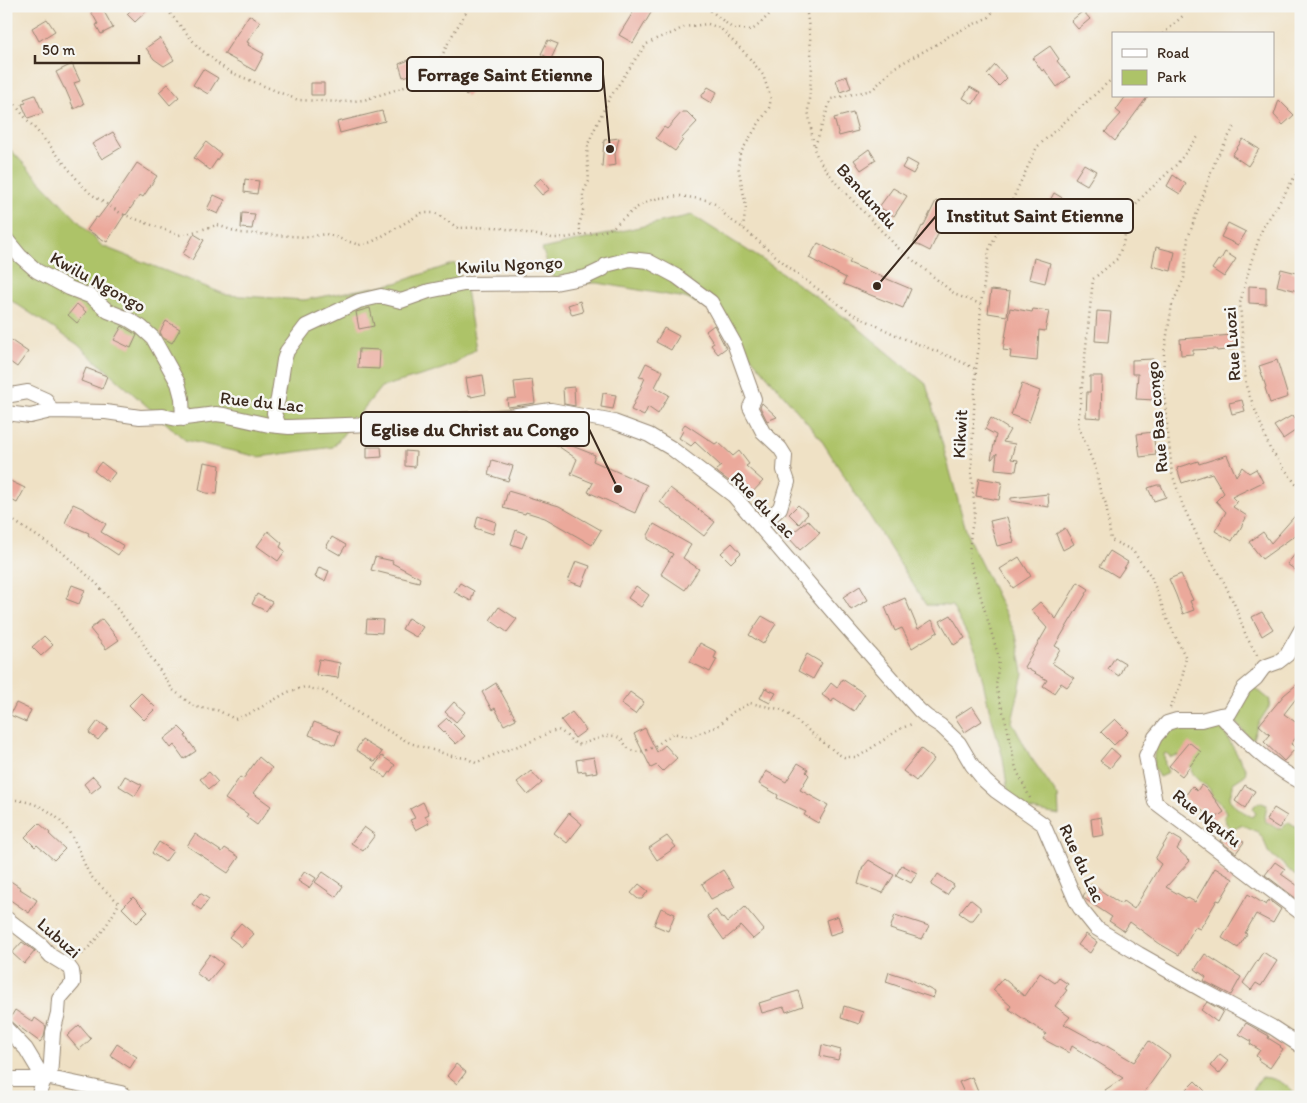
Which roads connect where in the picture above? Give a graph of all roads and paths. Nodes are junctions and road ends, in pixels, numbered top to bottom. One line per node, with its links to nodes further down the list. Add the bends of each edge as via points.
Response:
1 (164, 6): 2 (path, via 198,47 230,72 298,100 343,102 364,100 414,84 427,76 438,64)
2 (470, 6)
3 (708, 6): 4 (path, via 732,28 752,30 775,9)
4 (786, 6)
5 (801, 6): 13 (path, Bandundu, via 810,36 812,68 808,110)
6 (997, 6): 13 (path, via 989,17 896,67 872,90 831,99)
7 (1185, 14): 8 (path)
8 (1165, 32)
9 (1112, 79): 18 (path, Kikwit, via 1037,147 989,250)
10 (6, 92): 16 (path, via 91,194 122,214 179,235 217,225 240,233 307,237 326,234 363,245 422,213 435,213 458,228 487,227 552,238)
11 (1234, 127): 29 (path, Rue Bas congo, via 1216,158 1188,238 1184,278 1172,305 1164,353 1163,384 1172,473 1183,506)
12 (1198, 137): 32 (path, via 1176,165 1129,213 1117,259 1094,280 1078,425 1106,504 1111,540 1132,550 1151,576 1186,658 1181,684 1170,706)
13 (814, 149): 18 (path, Bandundu, via 836,183 897,247 956,295)
14 (1301, 166): 25 (path, Rue Luozi, via 1263,227 1240,303 1246,386 1270,449)
15 (743, 228): 16 (path, via 715,204 681,196 649,201 606,232); 16 (path, via 746,206 738,166 740,154 770,108 771,98 763,75 746,54 720,28 708,24 684,27 648,44 609,99 588,144 589,182 583,193 583,212 578,225); 19 (path, via 796,274 852,313)
16 (581, 235)
17 (6, 239): 23 (street, Kwilu Ngongo, via 37,271 92,297 108,311 128,319 153,338 178,383)
18 (982, 304): 19 (path, Kikwit)
19 (976, 369): 35 (path, Kikwit, via 971,472 975,512 969,554 999,658 996,687 1016,769)
20 (6, 393): 21 (street, via 28,392 46,400)
21 (51, 411): 22 (street, Rue du Lac, via 30,416); 23 (street, Rue du Lac, via 106,412 140,417 159,415)
22 (6, 413)
23 (183, 419): 24 (street, Rue du Lac, via 224,415)
24 (280, 426): 27 (street, Rue du Lac, via 430,422 551,410 572,413 633,428 671,448 734,496); 27 (street, Kwilu Ngongo, via 274,413 288,351 306,326 359,300 381,296 401,301 464,284 554,284 586,277 603,269 606,264 630,259 648,261 676,276 711,302 734,343 754,399 750,407 755,418 785,456 784,470 788,482 780,508)
25 (1301, 491)
26 (6, 516): 31 (path, via 63,553 97,584 139,636 173,690 195,707 217,710 235,719 288,692 305,687 323,691 410,743 476,763 558,730 580,744 616,736 628,748 642,752 673,733 690,737 718,726 750,702 783,710 844,757 858,757 900,729)
27 (760, 525): 31 (street, Rue du Lac)
28 (1301, 630): 29 (street, via 1287,656)
29 (1264, 667): 30 (street, via 1244,688 1229,714)
30 (1220, 715): 32 (street); 33 (street, via 1256,751)
31 (927, 717): 40 (street, Rue du Lac, via 959,742 985,782 1043,824 1076,901 1096,928)
32 (1168, 723): 36 (street, Rue Ngufu, via 1155,737 1146,756 1155,802)
33 (1297, 777)
34 (6, 799): 38 (path, via 21,800 48,810 63,823 89,874 119,903 98,938)
35 (1032, 800)
36 (1301, 913)
37 (6, 918): 38 (street, Lubuzi)
38 (69, 967): 41 (street, Lubuzi, via 73,982 59,999)
39 (6, 1028): 41 (street)
40 (1301, 1046)
41 (47, 1078): 42 (street); 43 (street); 44 (street, via 121,1093)
42 (6, 1079)
43 (38, 1097)
44 (126, 1097)

